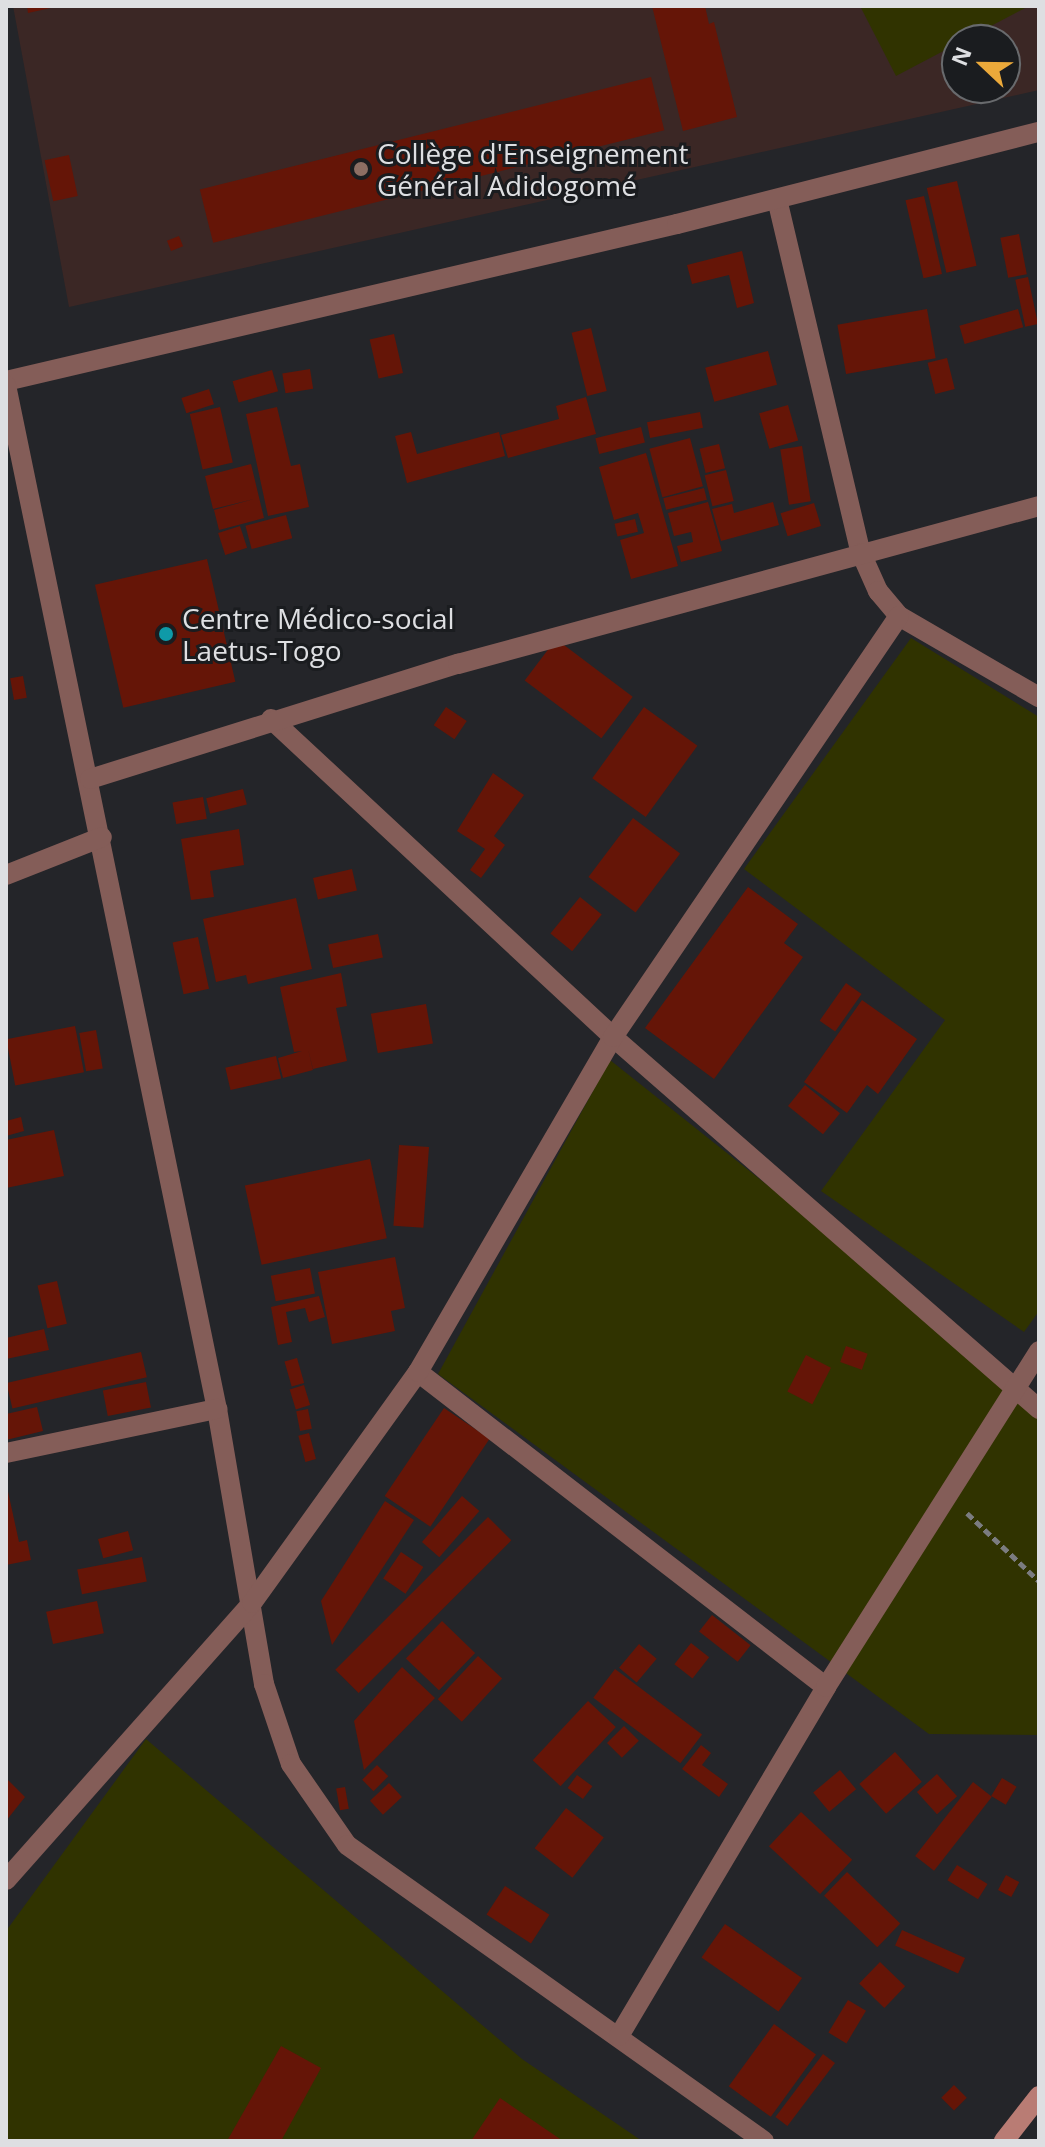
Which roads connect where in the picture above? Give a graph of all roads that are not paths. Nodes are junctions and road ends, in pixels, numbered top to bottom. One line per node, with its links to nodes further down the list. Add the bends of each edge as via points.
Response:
1 (1039, 132): 2 (street)
2 (777, 199): 3 (street); 5 (street)
3 (6, 383): 9 (street)
4 (1039, 506): 5 (street)
5 (861, 553): 6 (street, via 878,591); 8 (street)
6 (899, 616): 7 (street); 12 (street)
7 (1039, 697)
8 (271, 719): 9 (street); 12 (street)
9 (90, 779): 10 (street)
10 (102, 837): 11 (street); 16 (street)
11 (6, 875)
12 (613, 1037): 14 (street); 15 (street)
13 (1039, 1351): 15 (street)
14 (418, 1372): 19 (street); 20 (street)
15 (1019, 1389): 17 (street); 20 (street)
16 (217, 1409): 18 (street); 19 (street)
17 (1039, 1409)
18 (6, 1453)
19 (252, 1603): 21 (street); 22 (street, via 264,1684 291,1764 330,1825 347,1845)
20 (826, 1687): 22 (street)
21 (6, 1880)
22 (619, 2036): 24 (street)
23 (1039, 2096): 25 (main road)
24 (764, 2141)
25 (1004, 2141)

